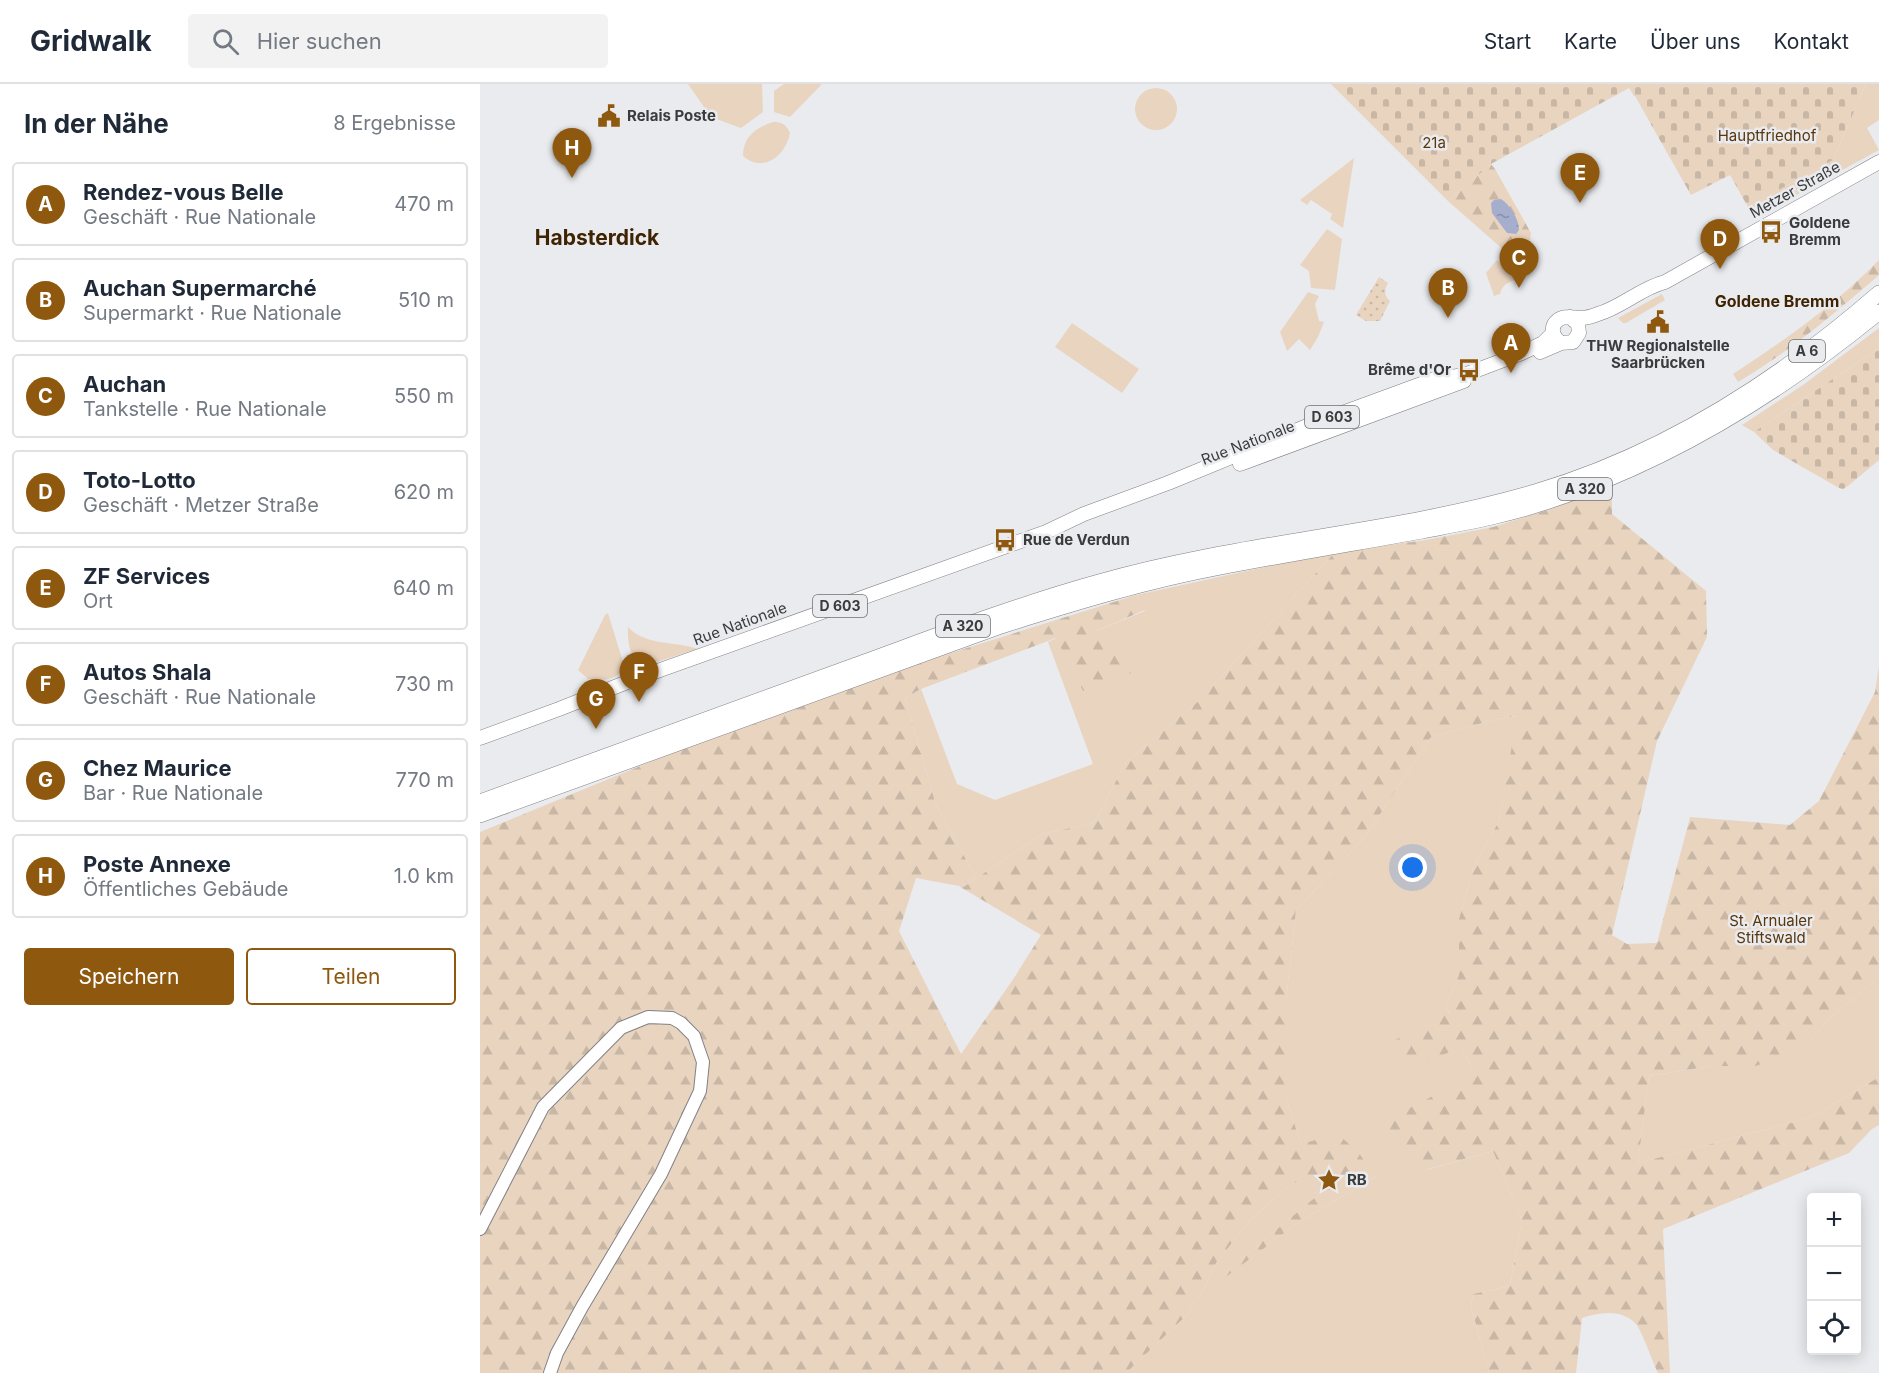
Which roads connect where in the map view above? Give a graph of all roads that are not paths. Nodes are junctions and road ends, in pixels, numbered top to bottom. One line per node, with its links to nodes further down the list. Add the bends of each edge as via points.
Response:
1 (1879, 162): 2 (main road, Metzer Straße)
2 (1665, 282): 5 (main road, Metzer Straße, via 1609,310); 6 (main road, Metzer Straße, via 1658,291 1619,313)
3 (1879, 293): 8 (highway, A 6)
4 (1879, 312): 8 (highway, A 6, via 1811,365)
5 (1570, 317): 6 (main road); 7 (main road, D 603, via 1556,321)
6 (1579, 330): 7 (main road, D 603, via 1573,342)
7 (1557, 338): 11 (main road, Rue Nationale / D 603, via 1521,361 1087,522 1046,532)
8 (1737, 407): 9 (highway, A 6)
9 (1717, 418): 10 (highway, A 320)
10 (1694, 431): 12 (highway, A 320, via 1564,483 1500,502 1165,565 1051,596); 13 (highway, A 320, via 1609,480 1513,512 1178,575 1075,602)
11 (480, 738)
12 (480, 802)
13 (480, 815)
14 (480, 1228): 15 (main road, via 543,1107 621,1028 648,1017 672,1018 694,1036 704,1062 700,1091 661,1174 582,1307)
15 (550, 1373)

